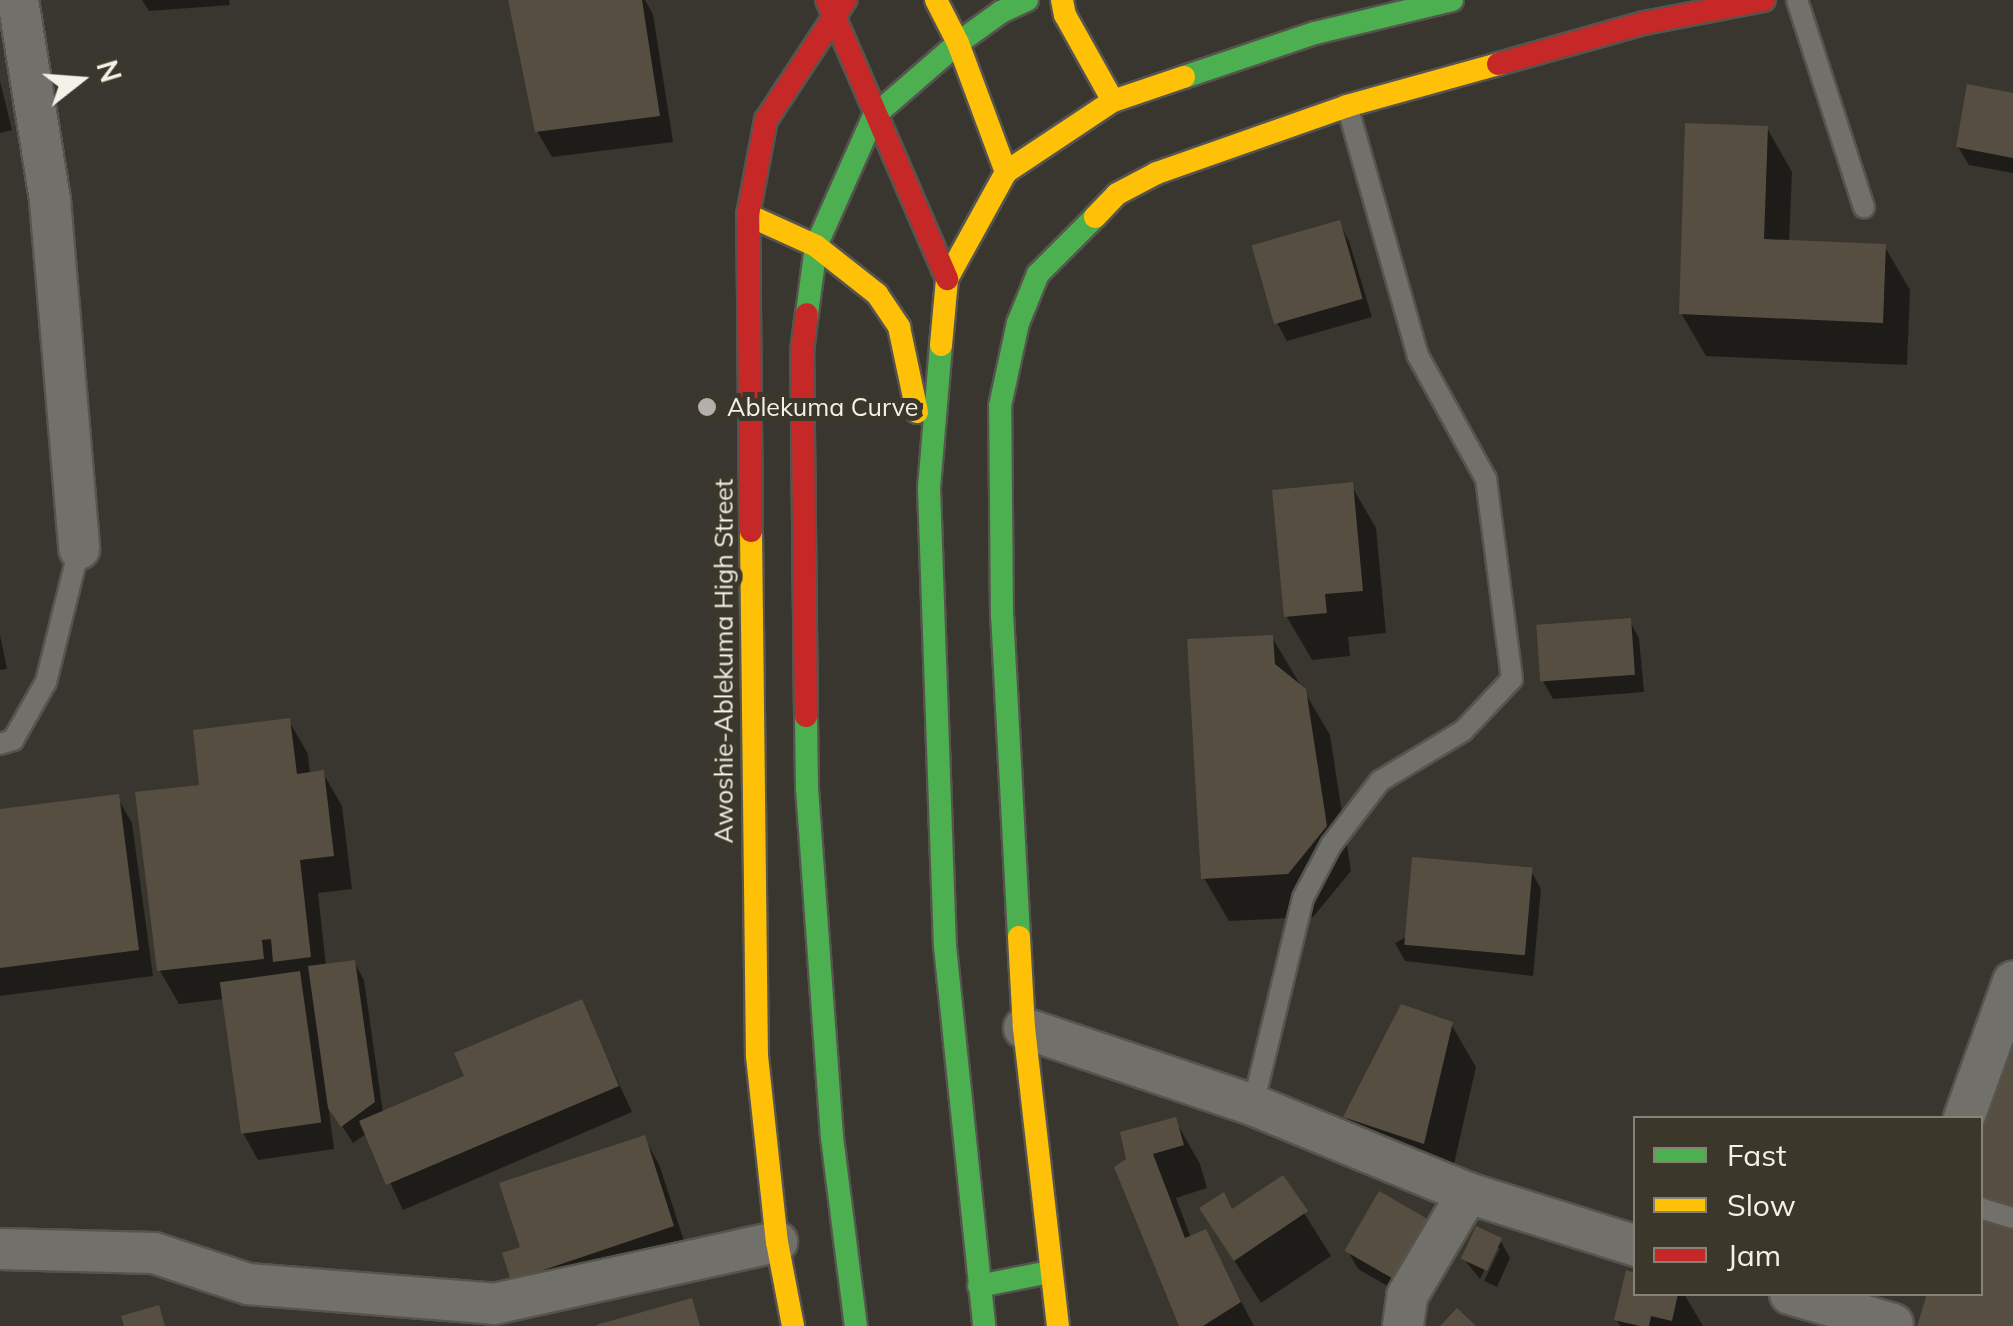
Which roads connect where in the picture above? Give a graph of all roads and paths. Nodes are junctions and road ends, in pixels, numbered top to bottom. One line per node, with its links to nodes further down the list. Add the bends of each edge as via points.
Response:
1 (18, 0): 19 (street, via 50,200)
2 (936, 0): 9 (street)
3 (1027, 0): 9 (street)
4 (1062, 0): 10 (street)
5 (1452, 0): 10 (street, via 1315,34)
6 (1764, 0): 11 (street, via 1644,23)
7 (1797, 0): 14 (lane)
8 (835, 5): 12 (street); 15 (street, Awoshie-Ablekuma High Street, via 766,120)
9 (958, 43): 12 (street); 13 (street)
10 (1114, 101): 13 (street)
11 (1347, 106): 22 (street, via 1117,194 1038,274 1018,323 1000,406 1002,618); 23 (lane, via 1418,356 1486,479 1512,679 1463,731 1380,780 1331,845 1303,898)
12 (874, 116): 16 (street); 17 (street)
13 (1006, 172): 17 (street)
14 (1864, 208)
15 (748, 215): 16 (street); 28 (street, Awoshie-Ablekuma High Street, via 757,1056)
16 (816, 246): 18 (street, via 877,294 899,327); 36 (street, via 802,352 807,788 832,1138)
17 (947, 280): 18 (street)
18 (929, 489): 32 (street, via 944,946)
19 (79, 549): 20 (lane, via 46,682 12,740)
20 (0, 744)
21 (2013, 982): 24 (street)
22 (1024, 1028): 23 (street); 31 (street)
23 (1253, 1105): 25 (street)
24 (1965, 1116)
25 (1468, 1193): 29 (street); 39 (street, via 1407,1296)
26 (1983, 1209): 27 (lane)
27 (2013, 1218)
28 (778, 1242): 30 (street, via 494,1304 248,1284 154,1253); 35 (street, Awoshie-Ablekuma High Street)
29 (1633, 1245)
30 (0, 1249)
31 (1050, 1272): 32 (street); 38 (street)
32 (979, 1286): 37 (street)
33 (1801, 1296): 34 (street)
34 (1896, 1314)
35 (793, 1326)
36 (856, 1326)
37 (984, 1326)
38 (1058, 1326)
39 (1402, 1326)

